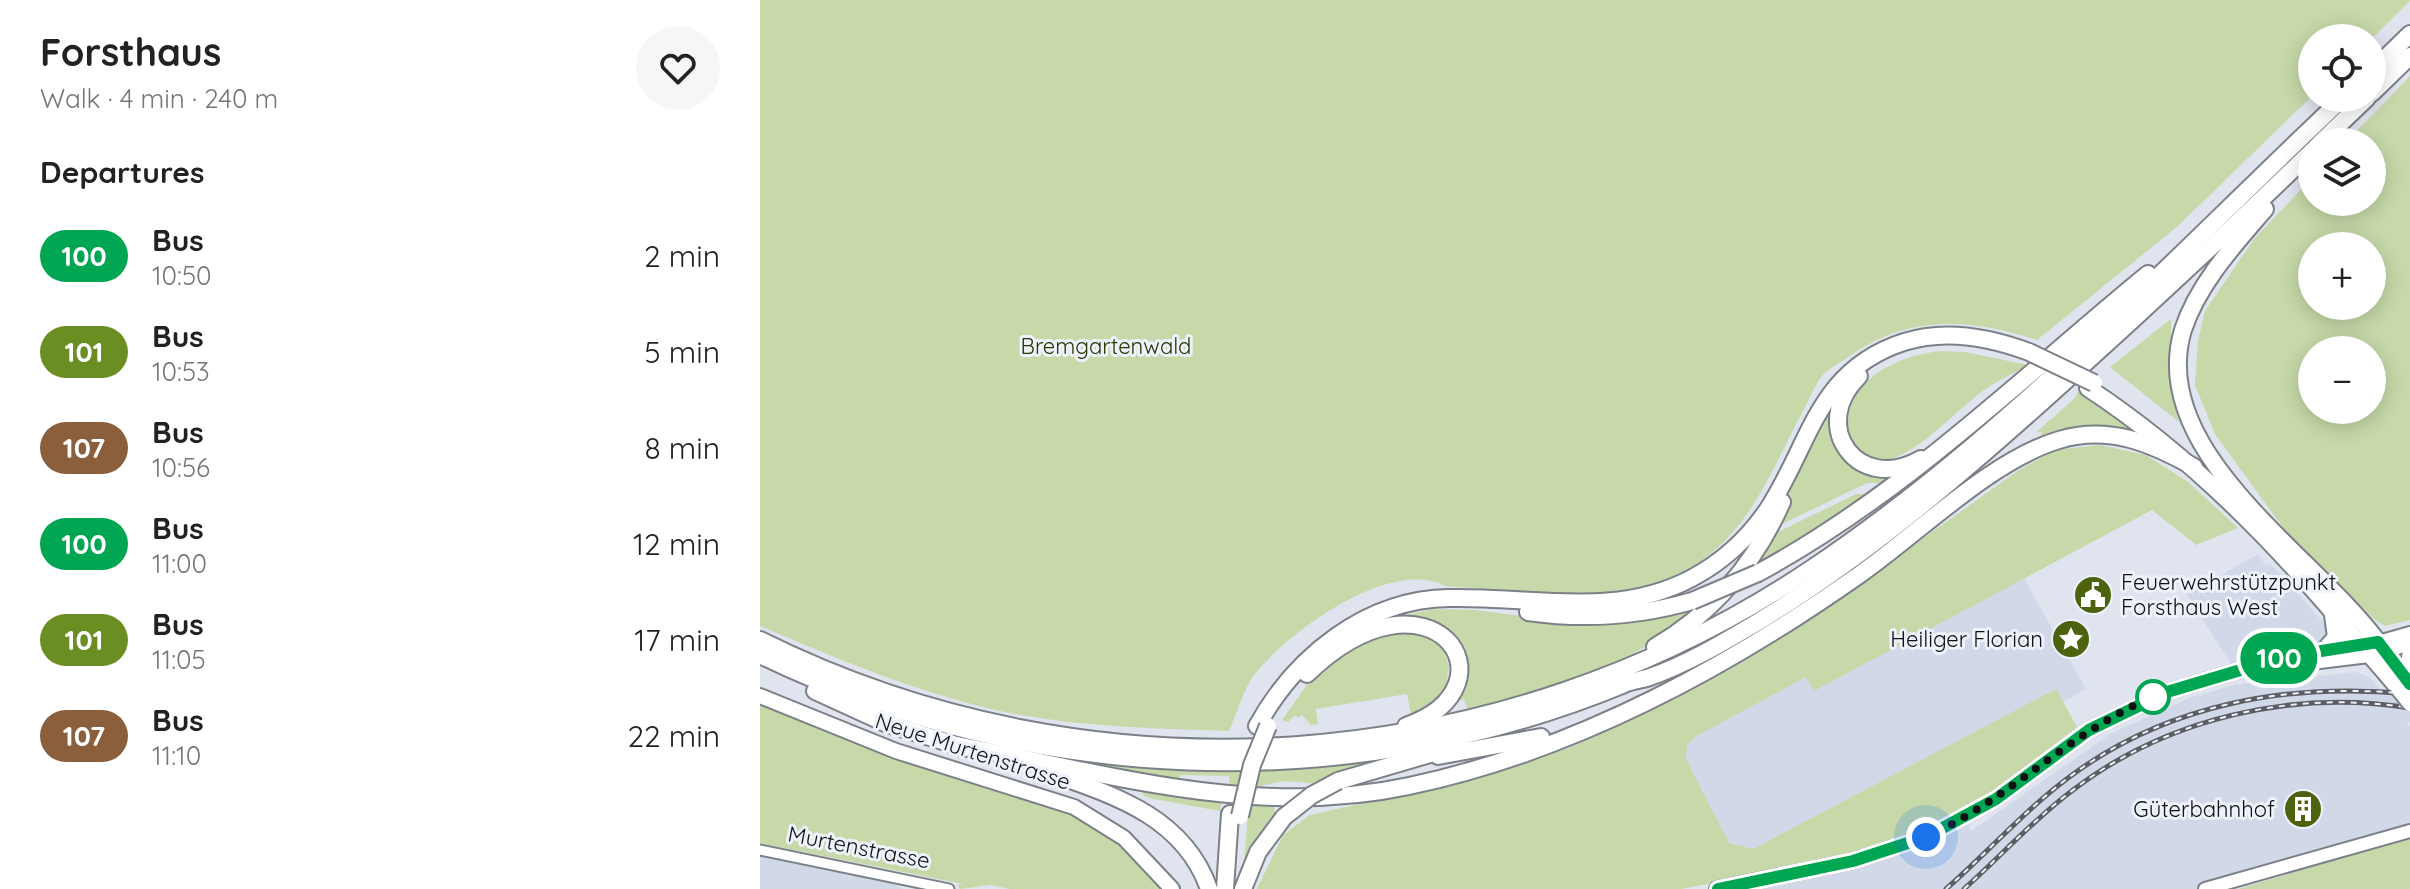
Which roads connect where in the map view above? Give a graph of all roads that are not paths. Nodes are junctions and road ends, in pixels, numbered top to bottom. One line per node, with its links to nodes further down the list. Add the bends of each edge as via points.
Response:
1 (2410, 34): 3 (highway)
2 (2410, 56): 4 (highway)
3 (2386, 57)
4 (2386, 79)
5 (2328, 112): 10 (highway)
6 (2352, 112): 7 (highway)
7 (2336, 128)
8 (2298, 164): 27 (highway, via 1926,503 1786,604)
9 (2298, 168): 16 (highway, via 2210,278 2190,313 2180,346 2179,386 2187,415)
10 (2214, 219): 14 (highway); 31 (highway, via 2019,404 1848,544 1697,637 1630,669)
11 (2025, 355): 12 (highway); 13 (highway, via 1966,336 1910,340 1859,364); 14 (highway, via 1957,344 1895,353 1856,378 1837,416 1847,451 1880,470 1910,465)
12 (2091, 385): 15 (highway); 16 (highway, via 2155,423)
13 (1817, 413): 17 (highway, via 1759,521 1726,555 1692,578 1651,594 1599,603 1447,598); 31 (highway, via 1766,535 1713,605 1659,646)
14 (1962, 432): 17 (highway, bridge, via 1856,515 1758,573 1692,601 1644,613 1585,618 1467,604)
15 (2194, 467): 18 (highway); 28 (highway, via 2146,443 2113,435 2047,444 2008,464 1815,606)
16 (2248, 503): 22 (highway)
17 (1403, 607): 37 (highway, via 1350,627 1318,649 1278,692)
18 (2333, 613): 22 (highway); 23 (highway, via 2336,637)
19 (2410, 633): 22 (street)
20 (760, 640): 39 (highway, via 895,696 1029,731 1166,748)
21 (2410, 645): 22 (street); 29 (street)
22 (2374, 649): 23 (main road); 26 (main road); 29 (main road)
23 (2324, 651): 26 (main road)
24 (760, 655): 27 (highway, via 871,702 977,733 1085,754 1198,763 1299,760 1419,745 1525,719)
25 (760, 664): 38 (highway, via 866,715)
26 (2255, 667): 50 (main road, via 2167,692 2117,714 2074,739 1996,799 1916,841 1853,861)
27 (1646, 678): 40 (highway, via 1593,704)
28 (1680, 684): 38 (highway, via 1607,720 1497,762 1409,786 1342,797 1265,798 1200,791); 40 (highway, via 1551,734)
29 (2404, 684): 34 (main road, bridge)
30 (760, 688): 36 (main road, Neue Murtenstrasse)
31 (1560, 693): 39 (highway, via 1416,732)
32 (760, 696): 33 (main road, Neue Murtenstrasse)
33 (776, 704): 35 (main road); 36 (main road, Neue Murtenstrasse)
34 (2410, 704)
35 (760, 710)
36 (829, 724): 45 (main road, Neue Murtenstrasse, via 906,755 1074,807 1124,838)
37 (1262, 726): 39 (highway, via 1310,671 1370,631 1414,623 1434,629 1448,641 1459,676 1451,698 1438,712 1400,728 1350,734); 41 (highway, via 1239,773)
38 (956, 745): 46 (highway, via 1060,777 1143,811 1186,846)
39 (1322, 745)
40 (1413, 758): 49 (highway, bridge, via 1338,781 1312,795 1284,817 1258,852)
41 (1235, 815): 47 (highway); 48 (highway)
42 (2410, 831): 51 (street)
43 (760, 850): 44 (street, Murtenstrasse)
44 (949, 889)
45 (1172, 889)
46 (1209, 889)
47 (1225, 889)
48 (1233, 889)
49 (1243, 889)
50 (1717, 889)
51 (2205, 889)

